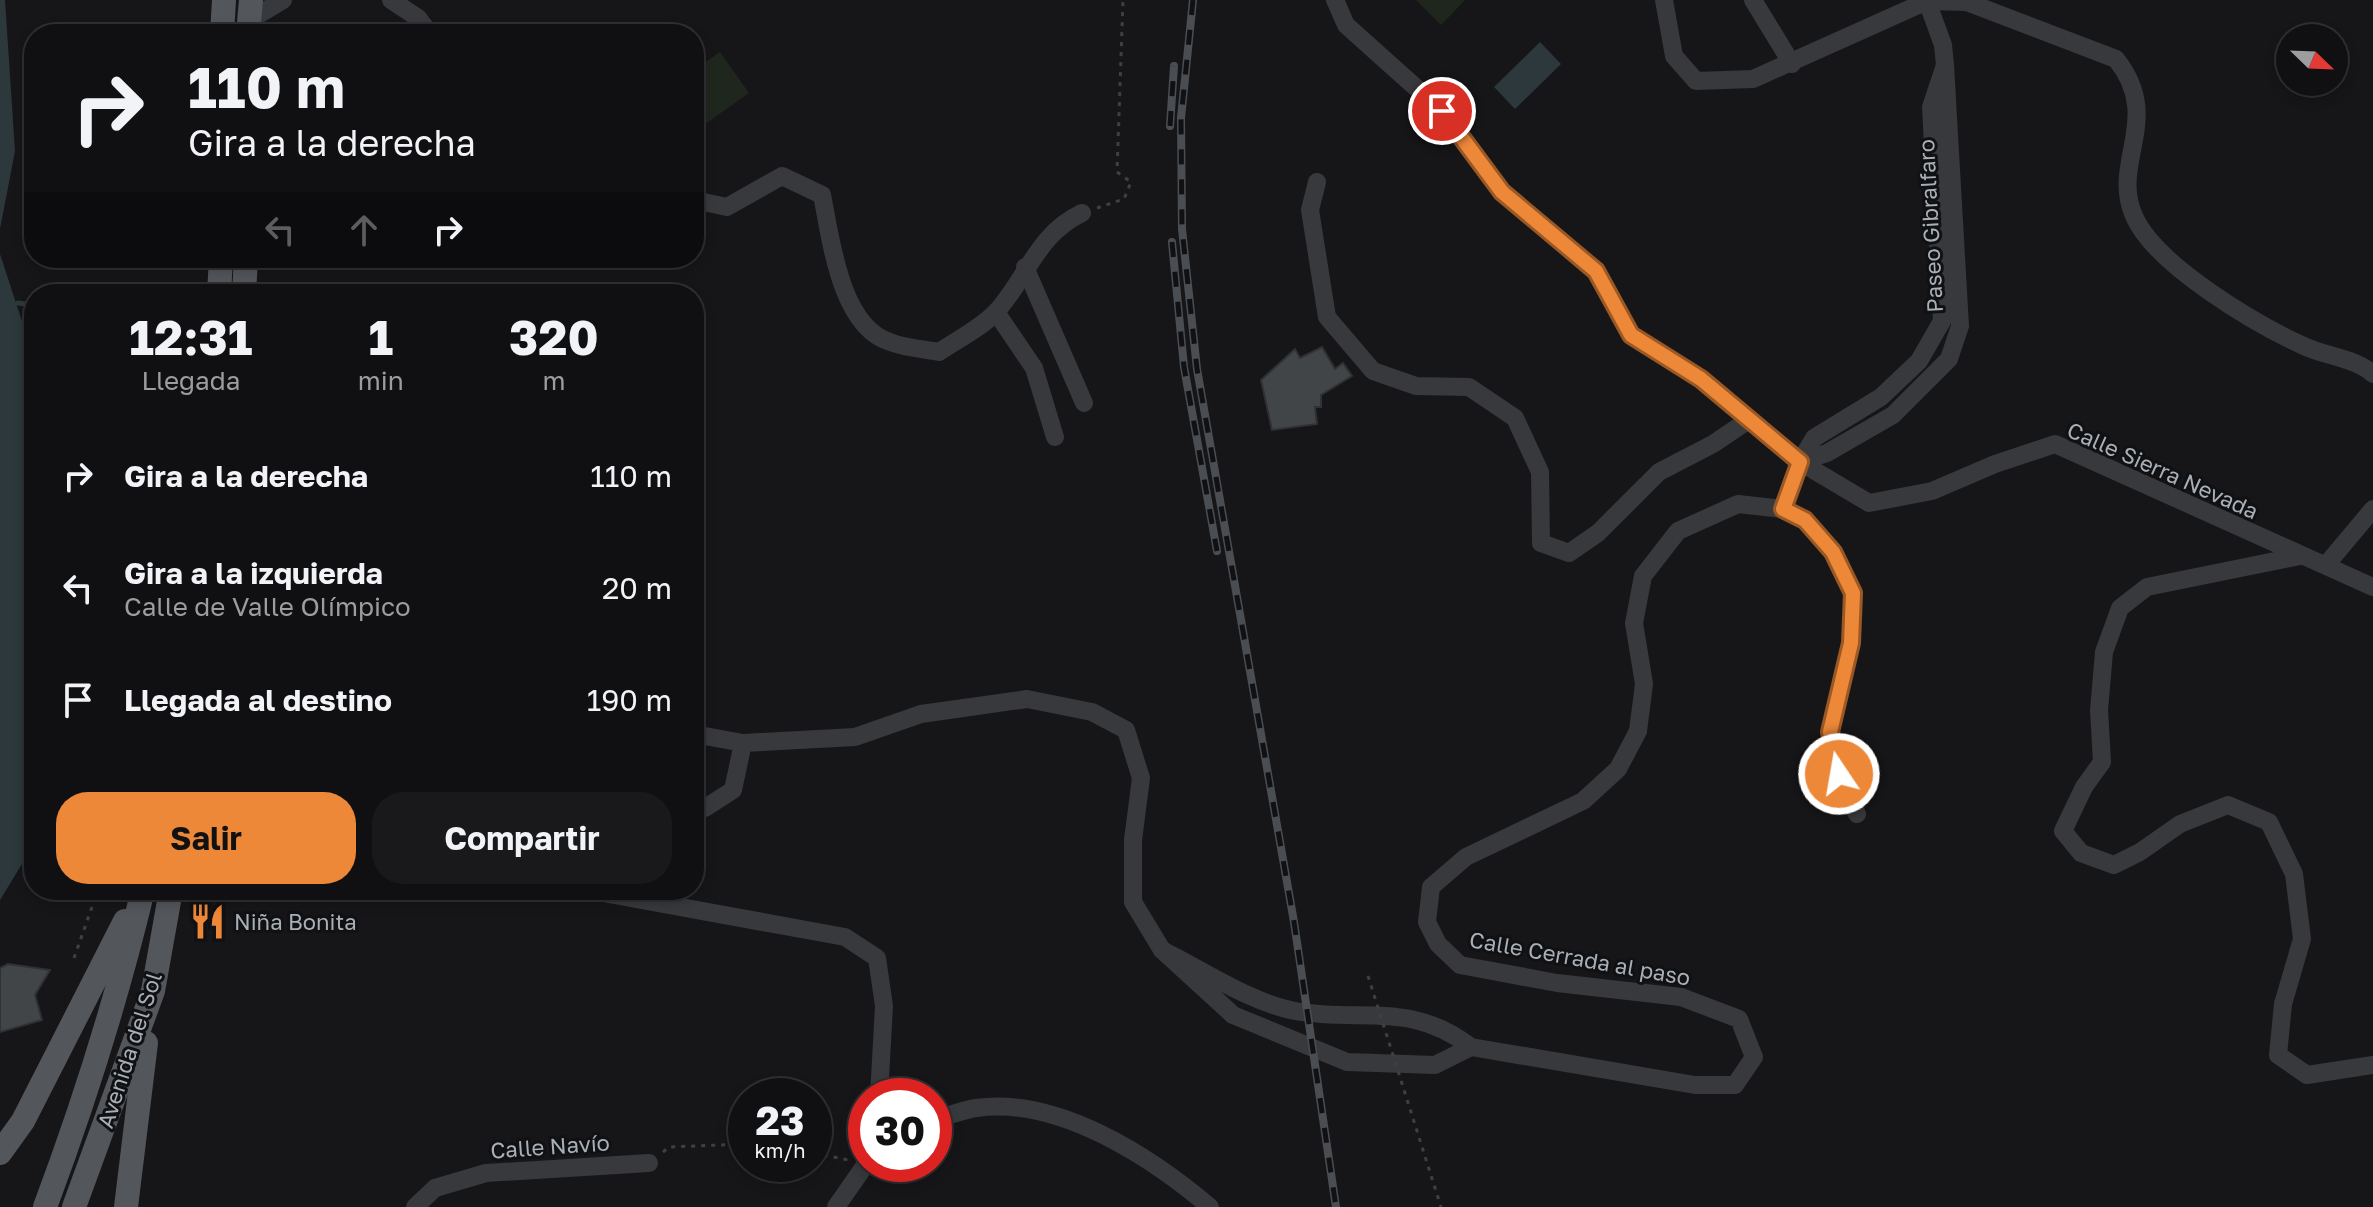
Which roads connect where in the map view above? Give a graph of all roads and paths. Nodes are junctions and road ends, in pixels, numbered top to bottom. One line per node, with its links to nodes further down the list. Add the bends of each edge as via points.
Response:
1 (224, 0): 10 (main road)
2 (283, 0): 9 (street)
3 (391, 0): 11 (street)
4 (1123, 0): 15 (path, via 1117,172 1131,182 1124,199)
5 (1335, 0): 20 (street, Calle Sierra Nevada, via 1346,25 1442,111 1502,192 1596,271 1631,335 1701,379)
6 (1664, 0): 12 (street, via 1674,56 1696,81 1753,79)
7 (1753, 0): 12 (street)
8 (1927, 1): 12 (street); 18 (street, via 1967,2 2116,59 2131,79 2138,105 2128,188 2133,215 2153,246 2231,307 2306,347); 22 (street, Paseo Gibralfaro, via 1945,65 1931,107 1942,321 1919,361 1881,397 1814,438)
9 (249, 18)
10 (223, 24)
11 (422, 24)
12 (1792, 64)
13 (1317, 182): 20 (street, via 1310,210 1327,317 1373,371 1416,386 1469,387 1515,418 1540,472 1541,543 1569,553 1598,533 1659,472)
14 (704, 202): 17 (street, via 727,207 782,176 822,195 839,277 861,323 887,342 939,352)
15 (1082, 213): 16 (street, via 1064,222)
16 (1025, 267): 17 (street); 19 (street)
17 (996, 312): 21 (street, via 1034,368)
18 (2373, 374)
19 (1084, 403)
20 (1750, 419): 22 (street, Calle Sierra Nevada)
21 (1055, 437)
22 (1800, 462): 23 (street, Paseo Gibralfaro); 25 (street, Calle Sierra Nevada, via 1869,503 1932,491 2055,444)
23 (1783, 509): 31 (street, via 1805,520 1833,552 1853,593 1851,643 1830,732 1839,774); 41 (street, Calle Cerrada al paso, via 1738,504 1678,531 1643,576 1634,623 1644,684 1638,731 1618,769 1583,801 1466,857 1431,887 1427,922 1438,944 1460,965 1681,997 1739,1019 1754,1057 1735,1085 1695,1085)
24 (2373, 509): 26 (street)
25 (2300, 556): 26 (street, Calle Sierra Nevada); 42 (street, via 2147,587 2120,608 2104,652 2102,762 2063,831 2081,853 2114,865 2180,824 2228,805 2269,822 2294,874 2302,939 2283,1004 2278,1055 2307,1075)
26 (2326, 565): 27 (street, Calle Sierra Nevada)
27 (2373, 587)
28 (704, 736): 29 (street)
29 (743, 743): 30 (street, via 733,790); 37 (street, via 855,737 921,714 1027,699 1092,712 1126,730 1141,778 1133,902)
30 (704, 808)
31 (1857, 814)
32 (94, 900): 38 (path)
33 (136, 900): 46 (main road, via 81,1014)
34 (139, 900): 49 (main road, Avenida del Sol, via 83,1108)
35 (169, 900): 40 (main road, Avenida del Sol)
36 (642, 900): 43 (street, via 845,937 877,958 884,1006)
37 (1162, 950): 41 (street, Calle Cerrada al paso, via 1295,1011 1399,1016 1445,1027); 41 (street, via 1233,1015 1347,1062 1435,1065)
38 (74, 958)
39 (1368, 976): 55 (path, bridge)
40 (153, 991): 50 (main road, Avenida del Sol); 51 (main road)
41 (1471, 1047)
42 (2373, 1065)
43 (880, 1078)
44 (952, 1115): 54 (street, via 978,1108 1029,1110 1102,1132 1165,1168)
45 (728, 1145): 47 (path, via 669,1147)
46 (0, 1153)
47 (649, 1163): 52 (street, Calle Navío, via 486,1173 435,1188)
48 (853, 1182): 53 (street)
49 (45, 1207)
50 (74, 1207)
51 (126, 1207)
52 (415, 1207)
53 (836, 1207)
54 (1210, 1207)
55 (1441, 1207)

